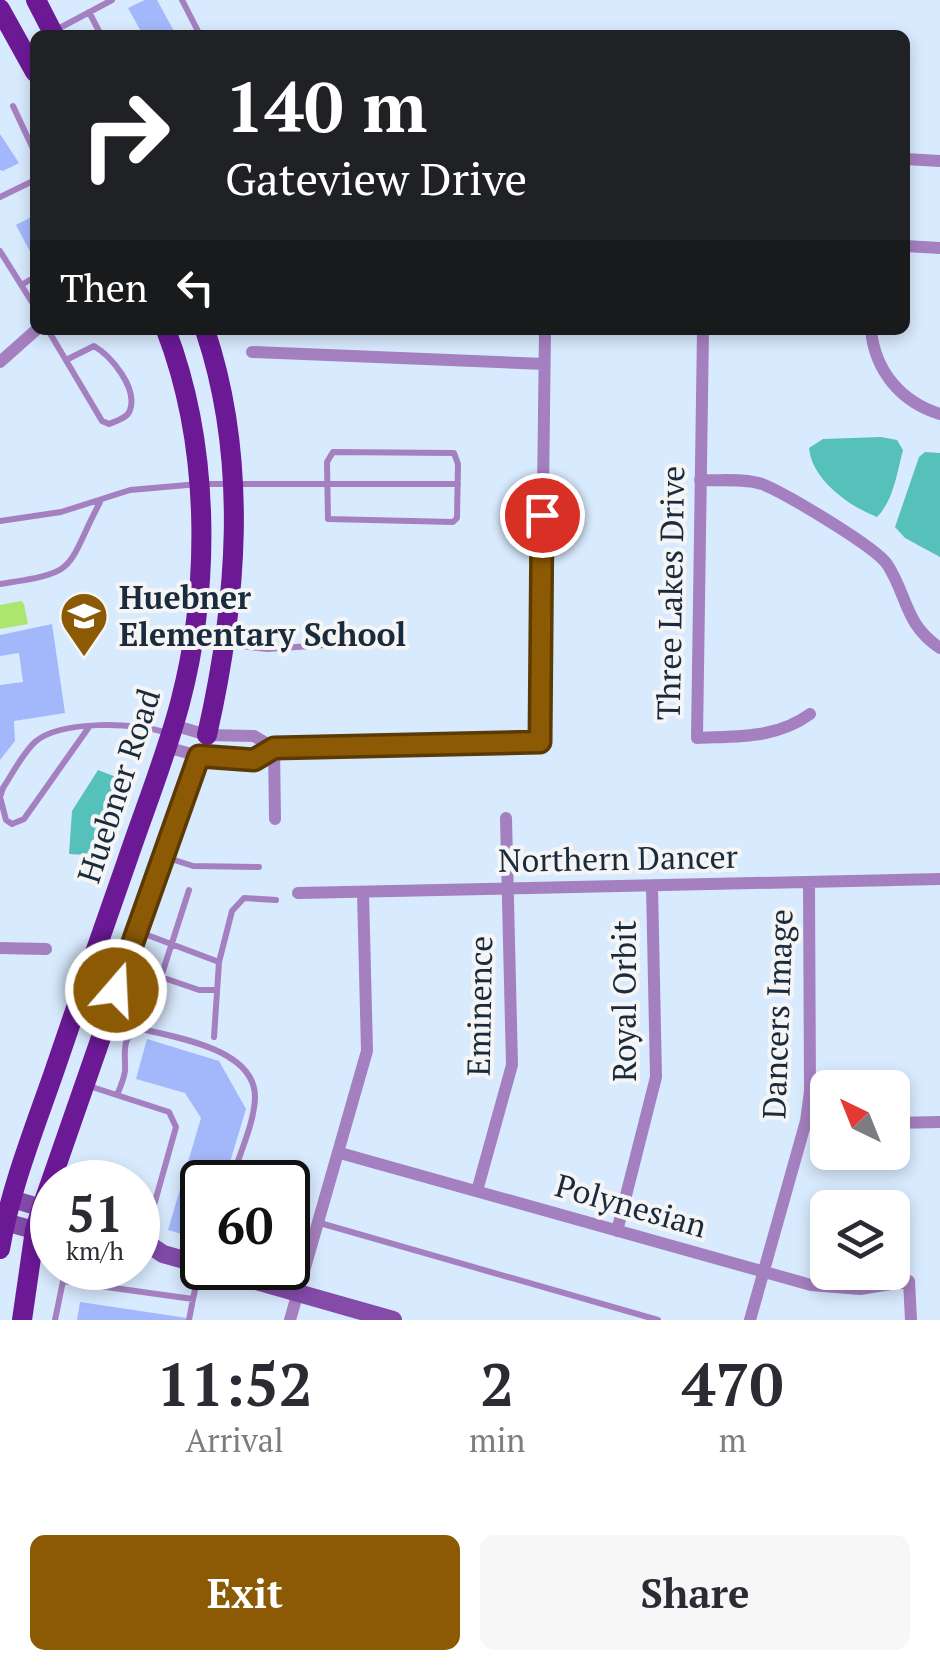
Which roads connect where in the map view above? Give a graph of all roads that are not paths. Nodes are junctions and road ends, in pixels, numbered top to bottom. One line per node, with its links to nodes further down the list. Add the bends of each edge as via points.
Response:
1 (36, 0): 7 (main road)
2 (112, 0): 5 (lane)
3 (182, 0): 10 (lane)
4 (0, 8): 6 (main road)
5 (89, 12): 8 (lane); 9 (lane)
6 (31, 30)
7 (41, 30)
8 (56, 30)
9 (98, 30)
10 (197, 30)
11 (13, 106): 12 (lane)
12 (30, 142)
13 (910, 159): 14 (street)
14 (940, 161)
15 (30, 182): 16 (lane)
16 (0, 197)
17 (910, 246): 18 (street)
18 (940, 248)
19 (0, 251): 21 (lane)
20 (30, 280): 21 (lane)
21 (23, 284): 22 (lane)
22 (30, 297)
23 (30, 335): 32 (street)
24 (52, 335): 31 (lane)
25 (168, 335): 38 (main road, Huebner Road, via 193,429)
26 (205, 335): 36 (main road, Huebner Road, via 229,423)
27 (545, 335): 33 (street)
28 (703, 335): 35 (street, Three Lakes Drive)
29 (872, 335): 34 (street, via 891,382 915,405)
30 (252, 352): 33 (street)
31 (68, 358): 31 (lane, via 102,421 127,416 126,381 106,353 94,346)
32 (0, 362)
33 (544, 364): 50 (street, via 540,742)
34 (940, 414)
35 (700, 480): 45 (street, via 759,483 867,547 888,567 917,628); 46 (street, Three Lakes Drive, via 697,738 769,734)
36 (233, 483): 37 (lane); 38 (lane); 44 (main road, Huebner Road)
37 (326, 483): 39 (lane); 39 (lane, via 328,455 340,451 454,453); 39 (lane, via 328,519 453,522)
38 (198, 484): 40 (lane, via 130,490); 49 (main road, Huebner Road, via 197,597)
39 (458, 484)
40 (101, 501): 41 (lane); 42 (lane, via 70,565 51,576)
41 (0, 522)
42 (0, 584)
43 (368, 642): 44 (lane, via 267,650)
44 (226, 644): 48 (main road, Huebner Road)
45 (940, 648)
46 (810, 714)
47 (89, 727): 47 (lane, via 54,732 26,752 0,798 6,820 24,819); 49 (lane, via 134,724)
48 (206, 735): 49 (street); 50 (street, via 254,736); 51 (street, Huebner Road)
49 (170, 736): 51 (street); 82 (main road, Huebner Road)
50 (274, 748): 51 (street, via 254,760); 53 (street)
51 (199, 756): 54 (main road, Huebner Road)
52 (506, 818): 59 (street, Eminence)
53 (275, 819)
54 (163, 855): 55 (lane, via 193,866); 64 (main road, Huebner Road)
55 (259, 867)
56 (940, 879): 57 (street, Northern Dancer)
57 (808, 882): 58 (street, Northern Dancer); 73 (street, Dancers Image)
58 (652, 886): 59 (street, Northern Dancer); 86 (street, Royal Orbit, via 656,1077)
59 (508, 888): 61 (street, Northern Dancer); 81 (street, Eminence, via 512,1065)
60 (189, 890): 65 (lane)
61 (362, 892): 62 (street, Northern Dancer); 77 (street, via 367,1051)
62 (298, 893)
63 (276, 900): 68 (lane, via 244,898 232,910)
64 (136, 931): 65 (lane); 71 (main road, Huebner Road)
65 (172, 944): 68 (lane); 69 (lane, via 161,976)
66 (0, 948): 67 (street)
67 (46, 948)
68 (219, 962): 69 (lane)
69 (216, 990): 70 (lane)
70 (214, 1037)
71 (84, 1085): 72 (lane); 78 (main road, Huebner Road)
72 (117, 1096): 79 (lane, via 124,1047 136,1030 217,1048 250,1080 255,1102); 80 (lane, via 169,1112 176,1127)
73 (806, 1121): 74 (street); 88 (street, Dancers Image)
74 (810, 1121)
75 (940, 1122): 76 (street)
76 (910, 1123)
77 (340, 1152): 81 (street, Polynesian); 84 (street)
78 (62, 1160)
79 (238, 1160)
80 (160, 1180)
81 (476, 1191): 86 (street, Polynesian)
82 (6, 1198): 83 (main road, Huebner Road)
83 (2, 1222): 85 (street); 87 (main road, Huebner Road)
84 (319, 1223): 92 (street); 99 (lane)
85 (30, 1229)
86 (617, 1231): 88 (street, Polynesian)
87 (0, 1249)
88 (764, 1273): 100 (street, Dancers Image); 101 (street, Polynesian, via 844,1289 909,1282)
89 (30, 1288): 94 (main road, Huebner Road)
90 (196, 1290): 93 (lane)
91 (284, 1290): 92 (street)
92 (297, 1294): 97 (street); 98 (street)
93 (193, 1299): 95 (lane, via 63,1281); 96 (lane)
94 (22, 1320)
95 (55, 1320)
96 (189, 1320)
97 (290, 1320)
98 (393, 1320)
99 (658, 1320)
100 (750, 1320)
101 (910, 1320)

